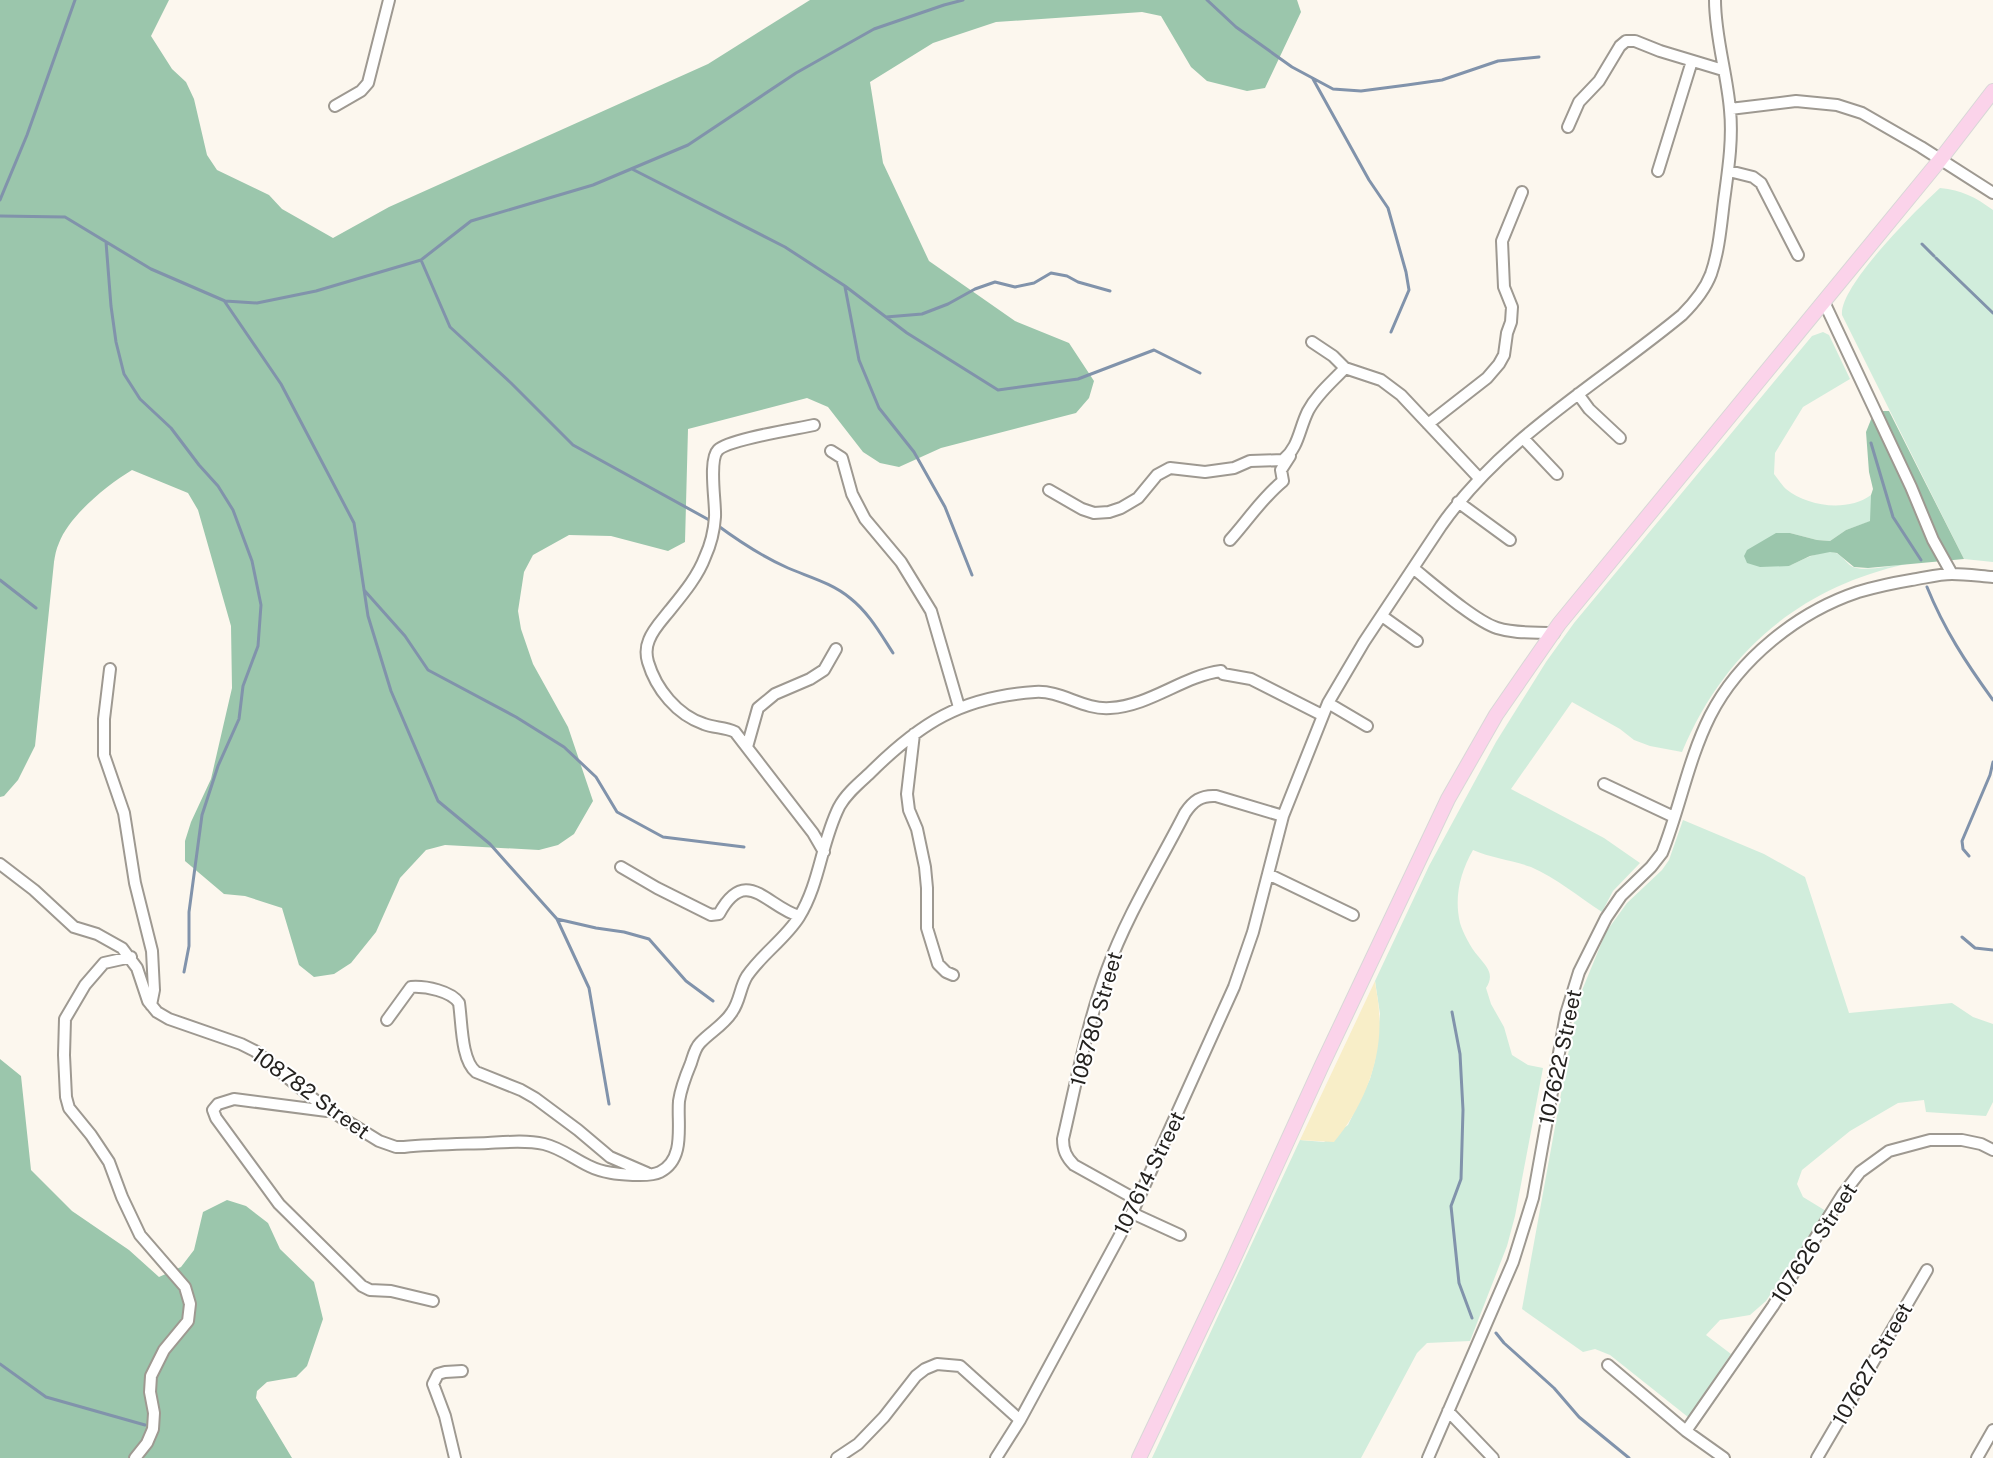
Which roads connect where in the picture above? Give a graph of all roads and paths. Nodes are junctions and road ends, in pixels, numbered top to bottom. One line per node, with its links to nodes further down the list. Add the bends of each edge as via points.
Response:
1 (389, 0): 6 (street, via 368,83)
2 (1715, 0): 4 (street, 107614 Street)
3 (1692, 61): 4 (street); 8 (street, via 1626,41 1599,81 1579,102); 10 (street)
4 (1723, 70): 7 (street, 107614 Street)
5 (1992, 94): 9 (main road)
6 (335, 106)
7 (1730, 110): 9 (street, via 1796,101 1837,105 1876,120); 11 (street, 107614 Street)
8 (1568, 127)
9 (1940, 160): 13 (street); 15 (main road)
10 (1658, 171)
11 (1729, 171): 14 (street, via 1761,183); 18 (street, 107614 Street, via 1717,250 1700,295 1672,323)
12 (1522, 192): 19 (street, via 1502,241 1504,287 1512,307 1504,355 1486,378)
13 (1993, 193)
14 (1798, 255)
15 (1824, 302): 32 (street); 35 (main road)
16 (1312, 342): 17 (street)
17 (1345, 368): 19 (street, via 1387,384); 24 (street, via 1309,409)
18 (1578, 394): 21 (street, 107614 Street); 22 (street)
19 (1428, 424): 26 (street)
20 (814, 425): 44 (street, via 745,440 717,451 713,539 704,561 647,646 653,675 673,706 703,724 732,731)
21 (1523, 438): 25 (street); 26 (street, 107614 Street)
22 (1620, 438)
23 (831, 451): 40 (street, via 842,458 852,494 865,519 901,562 931,611)
24 (1290, 454): 27 (street, via 1283,460 1250,461 1234,468 1205,472 1170,468 1157,475 1138,498 1109,512 1082,509); 29 (street, via 1281,470 1283,481 1260,501)
25 (1557, 474)
26 (1479, 478): 28 (street, 107614 Street)
27 (1049, 490)
28 (1458, 502): 30 (street); 31 (street, 107614 Street)
29 (1230, 540)
30 (1510, 540)
31 (1413, 568): 34 (street, 107614 Street); 35 (street, via 1496,628)
32 (1952, 574): 33 (street, 107622 Street); 47 (street, 107622 Street, via 1856,593 1814,612 1766,646 1731,684 1711,714)
33 (1993, 577)
34 (1382, 616): 36 (street); 39 (street, 107614 Street)
35 (1554, 633): 76 (main road, via 1496,715 1448,799)
36 (1417, 641)
37 (836, 649): 44 (street, via 824,670 775,694 758,708)
38 (110, 669): 56 (street, via 104,755 124,813 135,883 152,951)
39 (1328, 703): 41 (street, 107614 Street); 42 (street)
40 (959, 707): 41 (street, via 984,699 1046,692 1091,706 1126,706 1221,671 1251,679); 43 (street)
41 (1322, 715): 46 (street, 107614 Street)
42 (1367, 726)
43 (914, 734): 48 (street, via 839,806); 55 (street, via 907,794 925,867 927,928 938,964)
44 (747, 747): 48 (street)
45 (1604, 784): 47 (street)
46 (1283, 816): 51 (street, 107614 Street); 61 (street, 108780 Street, via 1216,796 1194,801 1106,971 1086,1041 1064,1148 1074,1164)
47 (1674, 817): 68 (street, 107622 Street, via 1662,853 1606,918 1573,987 1533,1198 1513,1262)
48 (824, 852): 53 (street)
49 (0, 864): 54 (street, via 74,927 113,942)
50 (621, 867): 53 (street, via 711,915 719,914 732,895 750,890)
51 (1268, 874): 52 (street); 61 (street, 107614 Street, via 1234,987)
52 (1353, 915)
53 (799, 916): 60 (street, via 745,979 734,1011 698,1045 680,1099 678,1149 671,1163)
54 (131, 957): 56 (street); 72 (street, via 104,963 85,985 65,1019 64,1055 69,1108 109,1162 140,1235 184,1287 190,1304 188,1321 164,1350 151,1376 153,1429)
55 (953, 975)
56 (151, 1006): 58 (street, 108782 Street, via 169,1019 255,1051)
57 (387, 1020): 60 (street, via 411,987 454,997 459,1004 466,1059 471,1068 521,1090 610,1157)
58 (331, 1111): 60 (street, 108782 Street, via 396,1147 543,1143 605,1172); 65 (street, via 234,1099 213,1110 279,1204 362,1286)
59 (1993, 1150): 71 (street, 107626 Street, via 1962,1140 1930,1140 1889,1151 1860,1172)
60 (650, 1175)
61 (1137, 1200): 62 (street, 107614 Street)
62 (1132, 1213): 63 (street); 69 (street, 107614 Street)
63 (1180, 1235)
64 (1927, 1270): 80 (street, 107627 Street)
65 (434, 1301)
66 (1608, 1365): 71 (street)
67 (462, 1371): 73 (street, via 441,1373 433,1384)
68 (1448, 1411): 77 (street, 107622 Street); 78 (street)
69 (1020, 1420): 74 (street, via 960,1366 937,1364 916,1376 858,1444); 75 (street, 107614 Street)
70 (1993, 1430): 81 (street)
71 (1686, 1431): 79 (street)
72 (135, 1458)
73 (455, 1458)
74 (837, 1458)
75 (996, 1458)
76 (1139, 1458)
77 (1428, 1458)
78 (1493, 1458)
79 (1724, 1458)
80 (1817, 1458)
81 (1977, 1458)

